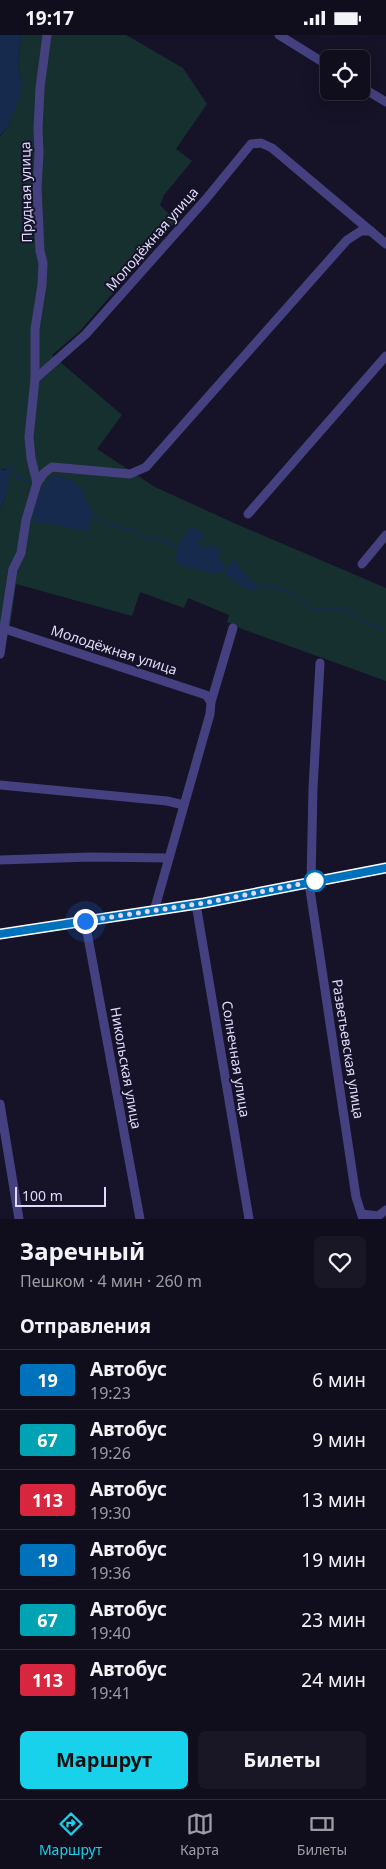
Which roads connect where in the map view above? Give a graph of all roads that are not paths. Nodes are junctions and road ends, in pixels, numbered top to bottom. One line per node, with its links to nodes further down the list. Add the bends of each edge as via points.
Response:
1 (47, 35): 9 (street, Прудная улица, via 38,129 37,188 43,263 35,329)
2 (279, 35): 3 (street)
3 (320, 60)
4 (370, 92): 5 (street)
5 (386, 102)
6 (371, 231): 7 (street, Молодёжная улица); 9 (street, Молодёжная улица, via 272,148 261,143 251,144 86,335); 10 (street, via 361,231 347,240 146,467 130,474 52,467)
7 (386, 244)
8 (386, 356): 11 (street)
9 (35, 379): 10 (street, via 29,437)
10 (38, 483): 15 (street, via 26,520 21,553 13,569)
11 (248, 514)
12 (386, 535): 13 (street)
13 (362, 564)
14 (233, 627): 18 (street)
15 (5, 629): 16 (street); 18 (street, Молодёжная улица, via 206,695)
16 (0, 654)
17 (320, 663): 24 (street, Разветьевская улица)
18 (211, 702): 20 (street)
19 (0, 785): 20 (street)
20 (184, 805): 21 (street)
21 (169, 858): 22 (street); 26 (street)
22 (0, 860)
23 (386, 868): 24 (street)
24 (310, 883): 25 (street); 31 (street, Разветьевская улица, via 356,1197)
25 (196, 904): 26 (street); 34 (street, Солнечная улица)
26 (154, 911): 27 (street)
27 (85, 921): 28 (street); 33 (street, Никольская улица)
28 (0, 934)
29 (0, 1104): 32 (street)
30 (386, 1210): 31 (street, via 378,1216)
31 (362, 1217)
32 (19, 1219)
33 (140, 1219)
34 (249, 1219)

